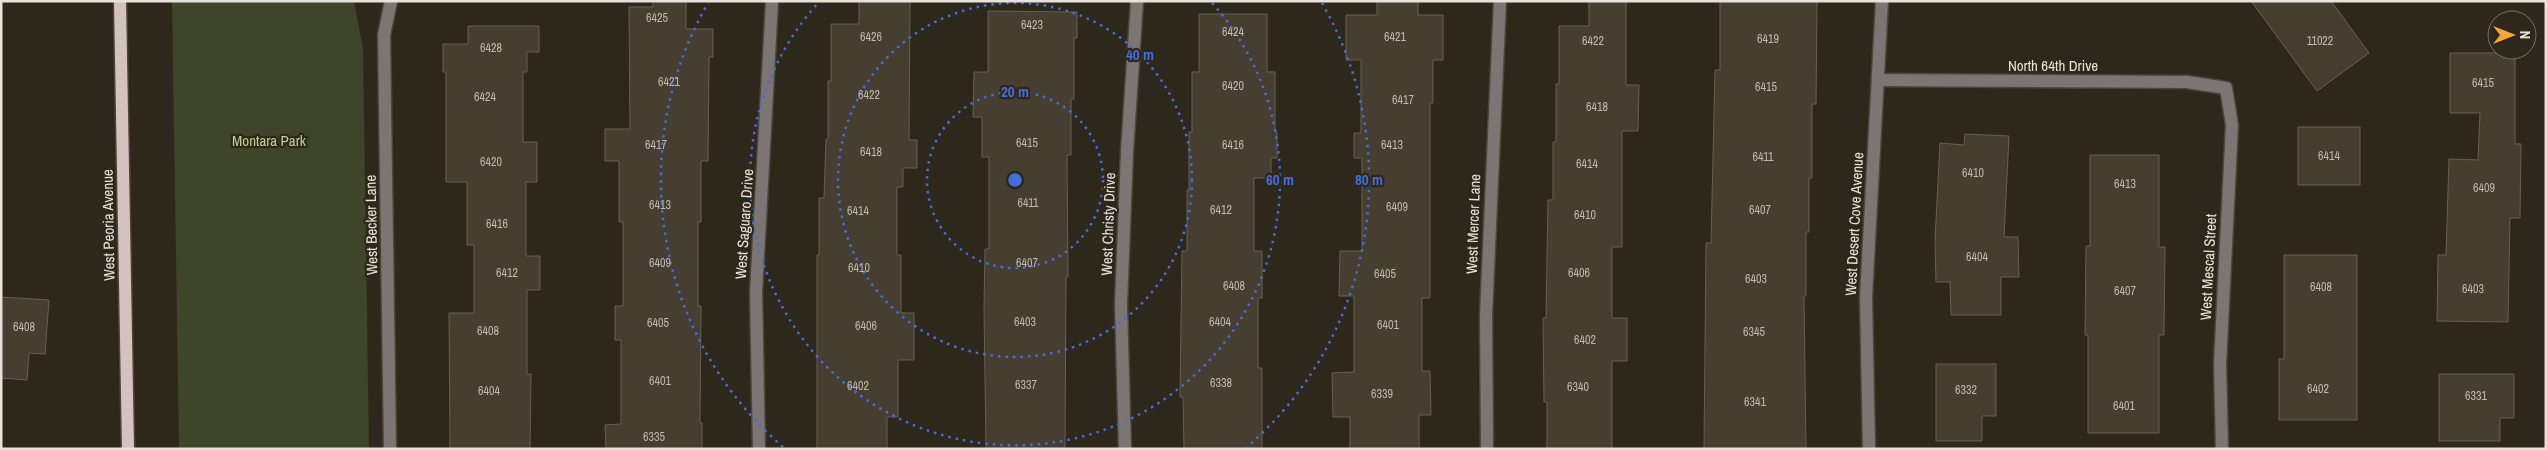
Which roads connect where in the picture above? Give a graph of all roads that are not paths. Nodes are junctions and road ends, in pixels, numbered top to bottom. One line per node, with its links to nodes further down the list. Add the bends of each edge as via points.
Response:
1 (120, 1): 9 (main road, West Peoria Avenue)
2 (392, 1): 10 (street, West Becker Lane, via 384,35)
3 (772, 1): 11 (street, West Saguaro Drive, via 756,292)
4 (1137, 1): 12 (street, West Christy Drive, via 1127,152 1122,304)
5 (1500, 1): 13 (street, West Mercer Lane, via 1486,315)
6 (1882, 1): 7 (street, West Desert Cove Avenue)
7 (1880, 80): 8 (street, North 64th Drive, via 2187,82); 14 (street, West Desert Cove Avenue, via 1866,297)
8 (2226, 88): 15 (street, West Mescal Street, via 2232,125 2220,364)
9 (128, 449)
10 (390, 449)
11 (759, 449)
12 (1125, 449)
13 (1487, 449)
14 (1869, 449)
15 (2222, 449)

